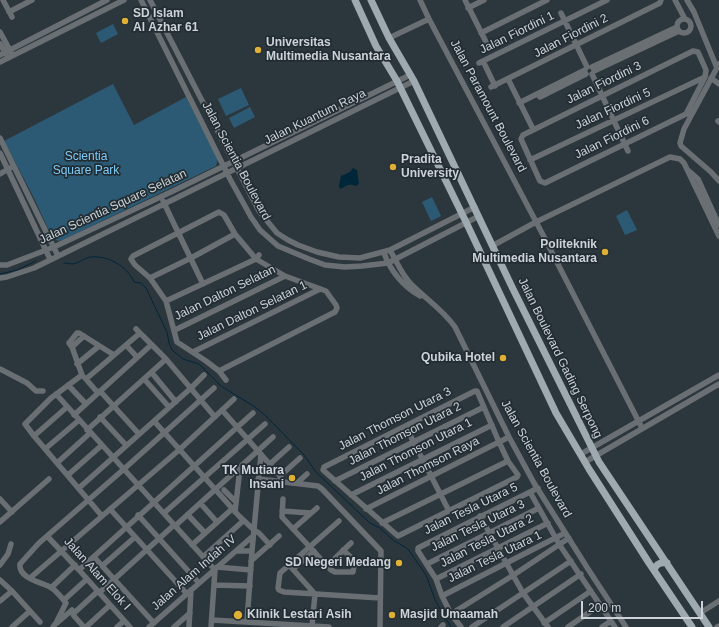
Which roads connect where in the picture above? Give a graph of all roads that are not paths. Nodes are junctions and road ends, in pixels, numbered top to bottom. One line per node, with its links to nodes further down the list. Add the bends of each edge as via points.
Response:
1 (3, 0): 2 (street, via 10,15)
2 (32, 0)
3 (107, 0): 29 (street)
4 (124, 0): 30 (street)
5 (141, 0): 56 (street, Jalan Scientia Boulevard)
6 (150, 0): 53 (street, Jalan Scientia Boulevard)
7 (355, 0): 38 (main road, Jalan Boulevard Gading Serpong, via 376,46)
8 (371, 0): 25 (main road, Jalan Boulevard Gading Serpong)
9 (420, 0): 19 (street, Jalan Paramount Boulevard)
10 (465, 0): 17 (street)
11 (484, 0): 17 (street)
12 (547, 0): 24 (street)
13 (607, 0): 21 (street, Jalan Fiordini 1)
14 (675, 0): 20 (street)
15 (687, 0): 32 (street)
16 (660, 2): 28 (street, Jalan Fiordini 2)
17 (468, 8): 24 (street)
18 (561, 13): 21 (street)
19 (429, 19): 25 (street); 65 (street, Jalan Paramount Boulevard)
20 (683, 20): 22 (street, via 677,24); 22 (street, via 690,23 690,29 685,33)
21 (565, 21): 28 (street); 40 (street, Jalan Fiordini 1, via 481,62)
22 (678, 29): 33 (street)
23 (0, 32): 29 (street)
24 (481, 33): 27 (street)
25 (389, 38): 35 (main road, Jalan Boulevard Gading Serpong)
26 (0, 44): 29 (street)
27 (486, 44)
28 (577, 45): 33 (street); 37 (street, Jalan Fiordini 2)
29 (5, 52): 30 (street)
30 (10, 57): 31 (street)
31 (0, 62)
32 (718, 66): 36 (street)
33 (589, 70): 41 (street); 42 (street)
34 (705, 77): 41 (street, Jalan Fiordini 3, via 706,70 698,52 693,51); 43 (street, Jalan Fiordini 5); 46 (street, Jalan Fiordini 6, via 688,112)
35 (412, 78): 38 (street, Jalan Kuantum Raya); 61 (main road, Jalan Boulevard Gading Serpong)
36 (711, 78): 39 (street); 58 (street, via 684,129 680,143)
37 (508, 79): 40 (street, Jalan Fiordini 2); 42 (street)
38 (399, 84): 53 (street, Jalan Kuantum Raya); 62 (main road, Jalan Boulevard Gading Serpong)
39 (719, 84)
40 (493, 86)
41 (602, 97): 43 (street); 44 (street, Jalan Fiordini 3)
42 (520, 104): 44 (street)
43 (613, 120): 46 (street); 51 (street, Jalan Fiordini 5)
44 (533, 129): 51 (street, Jalan Fiordini 3, via 522,135 521,139)
45 (0, 138): 47 (street)
46 (625, 144): 48 (street); 51 (street, Jalan Fiordini 6, via 545,183 540,181)
47 (2, 148): 50 (street)
48 (628, 152)
49 (0, 153): 52 (street)
50 (10, 158): 52 (street); 54 (street)
51 (530, 160)
52 (2, 162): 54 (street)
53 (235, 165): 56 (street, Jalan Scientia Square Selatan); 70 (street, Jalan Scientia Boulevard, via 259,211 277,233)
54 (11, 168): 57 (street); 72 (street); 73 (street)
55 (687, 169): 65 (street, via 680,159 670,157); 66 (street, via 698,179); 69 (street)
56 (226, 170): 59 (street, Jalan Scientia Square Selatan); 60 (street, Jalan Scientia Square Selatan); 75 (street, Jalan Scientia Boulevard, via 260,230 278,246)
57 (0, 174)
58 (719, 181)
59 (161, 197): 60 (street); 72 (street, Jalan Scientia Square Selatan)
60 (165, 203): 67 (street); 77 (street, Jalan Scientia Square Selatan)
61 (475, 207): 62 (street, Jalan Scientia Boulevard); 63 (main road, Jalan Boulevard Gading Serpong)
62 (462, 213): 64 (main road, Jalan Boulevard Gading Serpong); 74 (street, Jalan Scientia Boulevard)
63 (479, 216): 64 (street, Jalan Scientia Boulevard); 71 (main road, Jalan Boulevard Gading Serpong)
64 (466, 222): 81 (street, Jalan Scientia Boulevard); 151 (main road, Jalan Boulevard Gading Serpong, via 556,413)
65 (536, 222): 71 (street); 130 (street, Jalan Paramount Boulevard)
66 (719, 225)
67 (179, 233): 68 (street, via 219,212 224,215); 79 (street); 86 (street, via 131,259)
68 (235, 234): 78 (street); 79 (street)
69 (719, 236)
70 (298, 245): 75 (street); 76 (street, Jalan Scientia Boulevard, via 339,257 360,258)
71 (492, 246): 147 (main road, Jalan Boulevard Gading Serpong)
72 (54, 247): 73 (street, Jalan Scientia Square Selatan); 77 (street)
73 (46, 250): 80 (street); 83 (street, Jalan Scientia Square Selatan, via 7,265)
74 (390, 250): 76 (street, Jalan Scientia Boulevard); 81 (street, Jalan Scientia Boulevard)
75 (295, 253): 82 (street, Jalan Scientia Boulevard, via 334,266 362,266)
76 (384, 253): 82 (street, Jalan Scientia Boulevard)
77 (58, 256): 80 (street, Jalan Scientia Square Selatan)
78 (257, 257): 84 (street); 87 (street)
79 (191, 258): 86 (street); 87 (street)
80 (50, 259): 85 (street, Jalan Scientia Square Selatan, via 34,268)
81 (395, 259): 82 (street, Jalan Scientia Boulevard); 90 (street, Jalan Scientia Boulevard, via 404,277)
82 (388, 262): 90 (street, Jalan Scientia Boulevard, via 408,288)
83 (0, 265)
84 (285, 276): 88 (street); 91 (street, Jalan Dalton Selatan)
85 (0, 278)
86 (150, 278): 89 (street)
87 (203, 284): 89 (street)
88 (320, 289): 95 (street, Jalan Dalton Selatan 1); 101 (street, via 326,291 336,304 336,311)
89 (166, 301): 91 (street)
90 (430, 301): 142 (street, Jalan Scientia Boulevard, via 455,327)
91 (175, 330): 95 (street, via 177,342)
92 (126, 345): 93 (street, via 138,331); 96 (street); 97 (street)
93 (151, 345): 97 (street); 98 (street)
94 (99, 346): 96 (street); 99 (street); 99 (street, via 77,333 69,343)
95 (194, 352): 101 (street)
96 (114, 355): 105 (street)
97 (137, 357): 113 (street)
98 (166, 360): 102 (street); 110 (street)
99 (77, 364): 105 (street)
100 (0, 370): 112 (street, via 27,383 36,391)
101 (219, 371): 107 (street)
102 (152, 373): 106 (street); 117 (street)
103 (204, 375): 110 (street)
104 (719, 375): 130 (street)
105 (84, 377): 109 (street); 113 (street)
106 (144, 380): 119 (street); 121 (street)
107 (226, 380)
108 (719, 384): 135 (street)
109 (68, 385): 114 (street); 118 (street)
110 (191, 388): 116 (street); 117 (street)
111 (214, 388): 116 (street)
112 (43, 392)
113 (99, 392): 118 (street); 119 (street)
114 (56, 394): 120 (street); 139 (street, via 25,423)
115 (234, 399): 123 (street)
116 (201, 401): 127 (street); 137 (street)
117 (176, 402): 121 (street)
118 (86, 404): 125 (street)
119 (113, 405): 126 (street); 138 (street)
120 (67, 407): 125 (street); 139 (street)
121 (169, 407): 129 (street)
122 (484, 407): 132 (street); 134 (street, Jalan Thomson Utara 3, via 476,391); 143 (street, Jalan Thomson Utara 2)
123 (222, 410): 127 (street); 133 (street)
124 (253, 413): 133 (street)
125 (74, 415): 128 (street)
126 (100, 417): 136 (street); 145 (street)
127 (215, 417): 148 (street)
128 (78, 420): 136 (street); 149 (street)
129 (154, 421): 137 (street); 138 (street)
130 (638, 422): 135 (street, Jalan Paramount Boulevard); 147 (street)
131 (265, 424): 141 (street)
132 (492, 424): 142 (street); 155 (street, Jalan Thomson Utara 1)
133 (237, 426): 141 (street); 160 (street)
134 (406, 426): 143 (street); 170 (street, Jalan Thomson Utara 3, via 322,469)
135 (642, 428): 152 (street)
136 (88, 431): 144 (street); 157 (street)
137 (165, 433): 148 (street); 162 (street)
138 (139, 434): 145 (street)
139 (34, 436): 149 (street)
140 (273, 437): 150 (street)
141 (247, 439): 150 (street); 166 (street)
142 (504, 440): 156 (street); 165 (street, Jalan Thomson Raya); 174 (street, Jalan Scientia Boulevard)
143 (414, 442): 155 (street); 170 (street, Jalan Thomson Utara 2)
144 (102, 445): 153 (street); 164 (street)
145 (126, 445): 153 (street)
146 (289, 447): 159 (street)
147 (592, 447): 151 (street); 152 (main road, Jalan Boulevard Gading Serpong)
148 (178, 448): 160 (street); 172 (street)
149 (45, 449): 157 (street)
150 (259, 452): 159 (street); 161 (street); 169 (street)
151 (581, 454): 158 (main road, Jalan Boulevard Gading Serpong)
152 (597, 456): 158 (street); 225 (main road, Jalan Boulevard Gading Serpong, via 602,468)
153 (113, 457): 162 (street); 173 (street)
154 (300, 458): 167 (street)
155 (422, 459): 165 (street); 178 (street, Jalan Thomson Utara 1)
156 (508, 461): 179 (street); 192 (street, via 517,477)
157 (57, 462): 164 (street)
158 (585, 462): 234 (main road, Jalan Boulevard Gading Serpong)
159 (270, 464): 167 (street)
160 (194, 465): 166 (street); 183 (street)
161 (240, 468): 176 (street); 184 (street)
162 (124, 469): 172 (street); 182 (street)
163 (307, 474): 171 (street)
164 (68, 476): 173 (street)
165 (431, 477): 179 (street); 189 (street, Jalan Thomson Raya)
166 (203, 478): 176 (street); 194 (street)
167 (280, 478): 169 (street); 171 (street)
168 (50, 479): 193 (street)
169 (258, 479): 210 (street)
170 (335, 481): 178 (street)
171 (297, 483): 266 (street, via 322,489 381,551)
172 (138, 484): 183 (street); 188 (street)
173 (79, 488): 182 (street)
174 (538, 488): 177 (street, Jalan Tesla Utara 5); 213 (street, Jalan Scientia Boulevard)
175 (224, 490): 184 (street)
176 (216, 491): 185 (street); 190 (street)
177 (530, 492): 187 (street); 199 (street, Jalan Tesla Utara 5)
178 (351, 495): 189 (street)
179 (440, 495): 192 (street); 204 (street)
180 (0, 499): 193 (street)
181 (283, 499): 191 (street)
182 (89, 500): 198 (street); 212 (street)
183 (153, 502): 194 (street); 196 (street)
184 (236, 502): 190 (street)
185 (201, 504): 197 (street); 203 (street)
186 (317, 508): 195 (street)
187 (539, 508): 205 (street); 211 (street, Jalan Tesla Utara 3)
188 (110, 509): 198 (street); 207 (street)
189 (366, 509): 204 (street)
190 (234, 511): 200 (street); 203 (street)
191 (282, 511): 195 (street); 208 (street, via 282,517)
192 (449, 511): 204 (street, via 401,535 396,535)
193 (12, 512): 202 (street)
194 (164, 513): 206 (street)
195 (310, 513): 208 (street)
196 (138, 515): 207 (street); 216 (street)
197 (188, 515): 206 (street); 209 (street)
198 (102, 516): 230 (street)
199 (480, 516): 211 (street); 238 (street, Jalan Tesla Utara 5, via 420,546 418,550)
200 (243, 521): 210 (street); 233 (street)
201 (338, 521): 224 (street)
202 (0, 522)
203 (217, 522): 209 (street)
204 (382, 523)
205 (548, 523): 217 (street); 223 (street, Jalan Tesla Utara 2)
206 (175, 526): 216 (street); 220 (street)
207 (126, 527): 215 (street); 232 (street)
208 (293, 529): 224 (street)
209 (205, 533): 220 (street)
210 (253, 533): 221 (street, via 259,533); 228 (street, Jalan Alam Indah IV); 229 (street)
211 (489, 534): 223 (street); 238 (street, Jalan Tesla Utara 3)
212 (49, 535): 230 (street, Jalan Alam Elok I); 250 (street, via 20,564 21,571)
213 (567, 535): 217 (street); 304 (street, Jalan Scientia Boulevard)
214 (279, 536): 221 (street)
215 (135, 537): 226 (street); 241 (street)
216 (159, 539): 226 (street); 255 (street)
217 (557, 540): 222 (street, Jalan Tesla Utara 1); 231 (street); 235 (street)
218 (351, 543): 227 (street)
219 (11, 544): 240 (street)
220 (193, 544): 233 (street)
221 (270, 545): 236 (street)
222 (544, 545): 231 (street); 239 (street, Jalan Tesla Utara 1)
223 (498, 548): 239 (street); 254 (street, Jalan Tesla Utara 2)
224 (312, 549): 242 (street); 243 (street)
225 (657, 549): 234 (main road, via 653,556); 237 (main road, Jalan Boulevard Gading Serpong)
226 (146, 550): 252 (street); 262 (street)
227 (343, 550): 242 (street); 242 (street, via 354,561 354,572 333,571)
228 (236, 551): 229 (street); 245 (street, Jalan Alam Indah IV)
229 (252, 551): 236 (street)
230 (62, 552): 244 (street, Jalan Alam Elok I); 250 (street)
231 (548, 552): 249 (street)
232 (94, 557): 241 (street); 244 (street)
233 (203, 557): 245 (street)
234 (646, 557): 247 (main road, Jalan Boulevard Gading Serpong)
235 (571, 560): 248 (street); 263 (street)
236 (251, 561): 246 (street)
237 (666, 563): 247 (main road, via 661,562); 276 (main road, Jalan Boulevard Gading Serpong)
238 (427, 564): 254 (street)
239 (506, 564): 249 (street); 265 (street, Jalan Tesla Utara 1)
240 (0, 565)
241 (102, 566): 252 (street)
242 (327, 566)
243 (291, 567): 264 (street); 264 (street, via 279,576 279,590)
244 (77, 568): 251 (street, Jalan Alam Elok I); 258 (street)
245 (216, 568): 246 (street); 255 (street, Jalan Alam Indah IV); 256 (street)
246 (251, 570): 257 (street)
247 (654, 570): 305 (main road, Jalan Boulevard Gading Serpong)
248 (581, 574): 260 (street); 272 (street)
249 (512, 576): 263 (street); 277 (street)
250 (30, 578): 258 (street)
251 (87, 578): 261 (street, Jalan Alam Elok I); 268 (street)
252 (114, 579): 261 (street); 284 (street)
253 (0, 580): 259 (street)
254 (436, 580): 265 (street)
255 (199, 583): 262 (street, Jalan Alam Indah IV)
256 (214, 585): 257 (street); 278 (street)
257 (250, 586): 280 (street)
258 (52, 587): 268 (street)
259 (12, 590): 267 (street); 273 (street)
260 (591, 591): 271 (street); 286 (street)
261 (99, 592): 270 (street, Jalan Alam Elok I); 274 (street)
262 (189, 592): 275 (street); 284 (street, Jalan Alam Indah IV)
263 (523, 593): 272 (street); 299 (street)
264 (315, 594): 266 (street); 287 (street)
265 (442, 596): 277 (street)
266 (380, 598): 297 (street)
267 (0, 601)
268 (65, 601): 274 (street); 283 (street)
269 (719, 601): 276 (street)
270 (110, 605): 279 (street, Jalan Alam Elok I); 289 (street)
271 (600, 605): 281 (street); 301 (street)
272 (532, 607): 286 (street); 300 (street)
273 (30, 612): 282 (street); 288 (street)
274 (74, 612): 283 (street); 289 (street, via 74,616)
275 (190, 613): 292 (street); 293 (street)
276 (700, 613): 306 (main road, Jalan Boulevard Gading Serpong)
277 (451, 614): 298 (street)
278 (212, 620): 280 (street); 294 (street)
279 (124, 621): 290 (street); 291 (street, Jalan Alam Elok I)
280 (247, 621): 285 (street)
281 (611, 621): 302 (street); 303 (street)
282 (40, 622)
283 (55, 625)
284 (152, 625)
285 (272, 625): 287 (street)
286 (546, 625)
287 (312, 626): 295 (street)
288 (12, 627)
289 (85, 627)
290 (117, 627)
291 (130, 627)
292 (174, 627)
293 (189, 627)
294 (211, 627)
295 (323, 627): 296 (street)
296 (329, 627)
297 (380, 627)
298 (461, 627)
299 (472, 627)
300 (503, 627)
301 (568, 627)
302 (602, 627)
303 (616, 627)
304 (626, 627)
305 (692, 627)
306 (709, 627)

